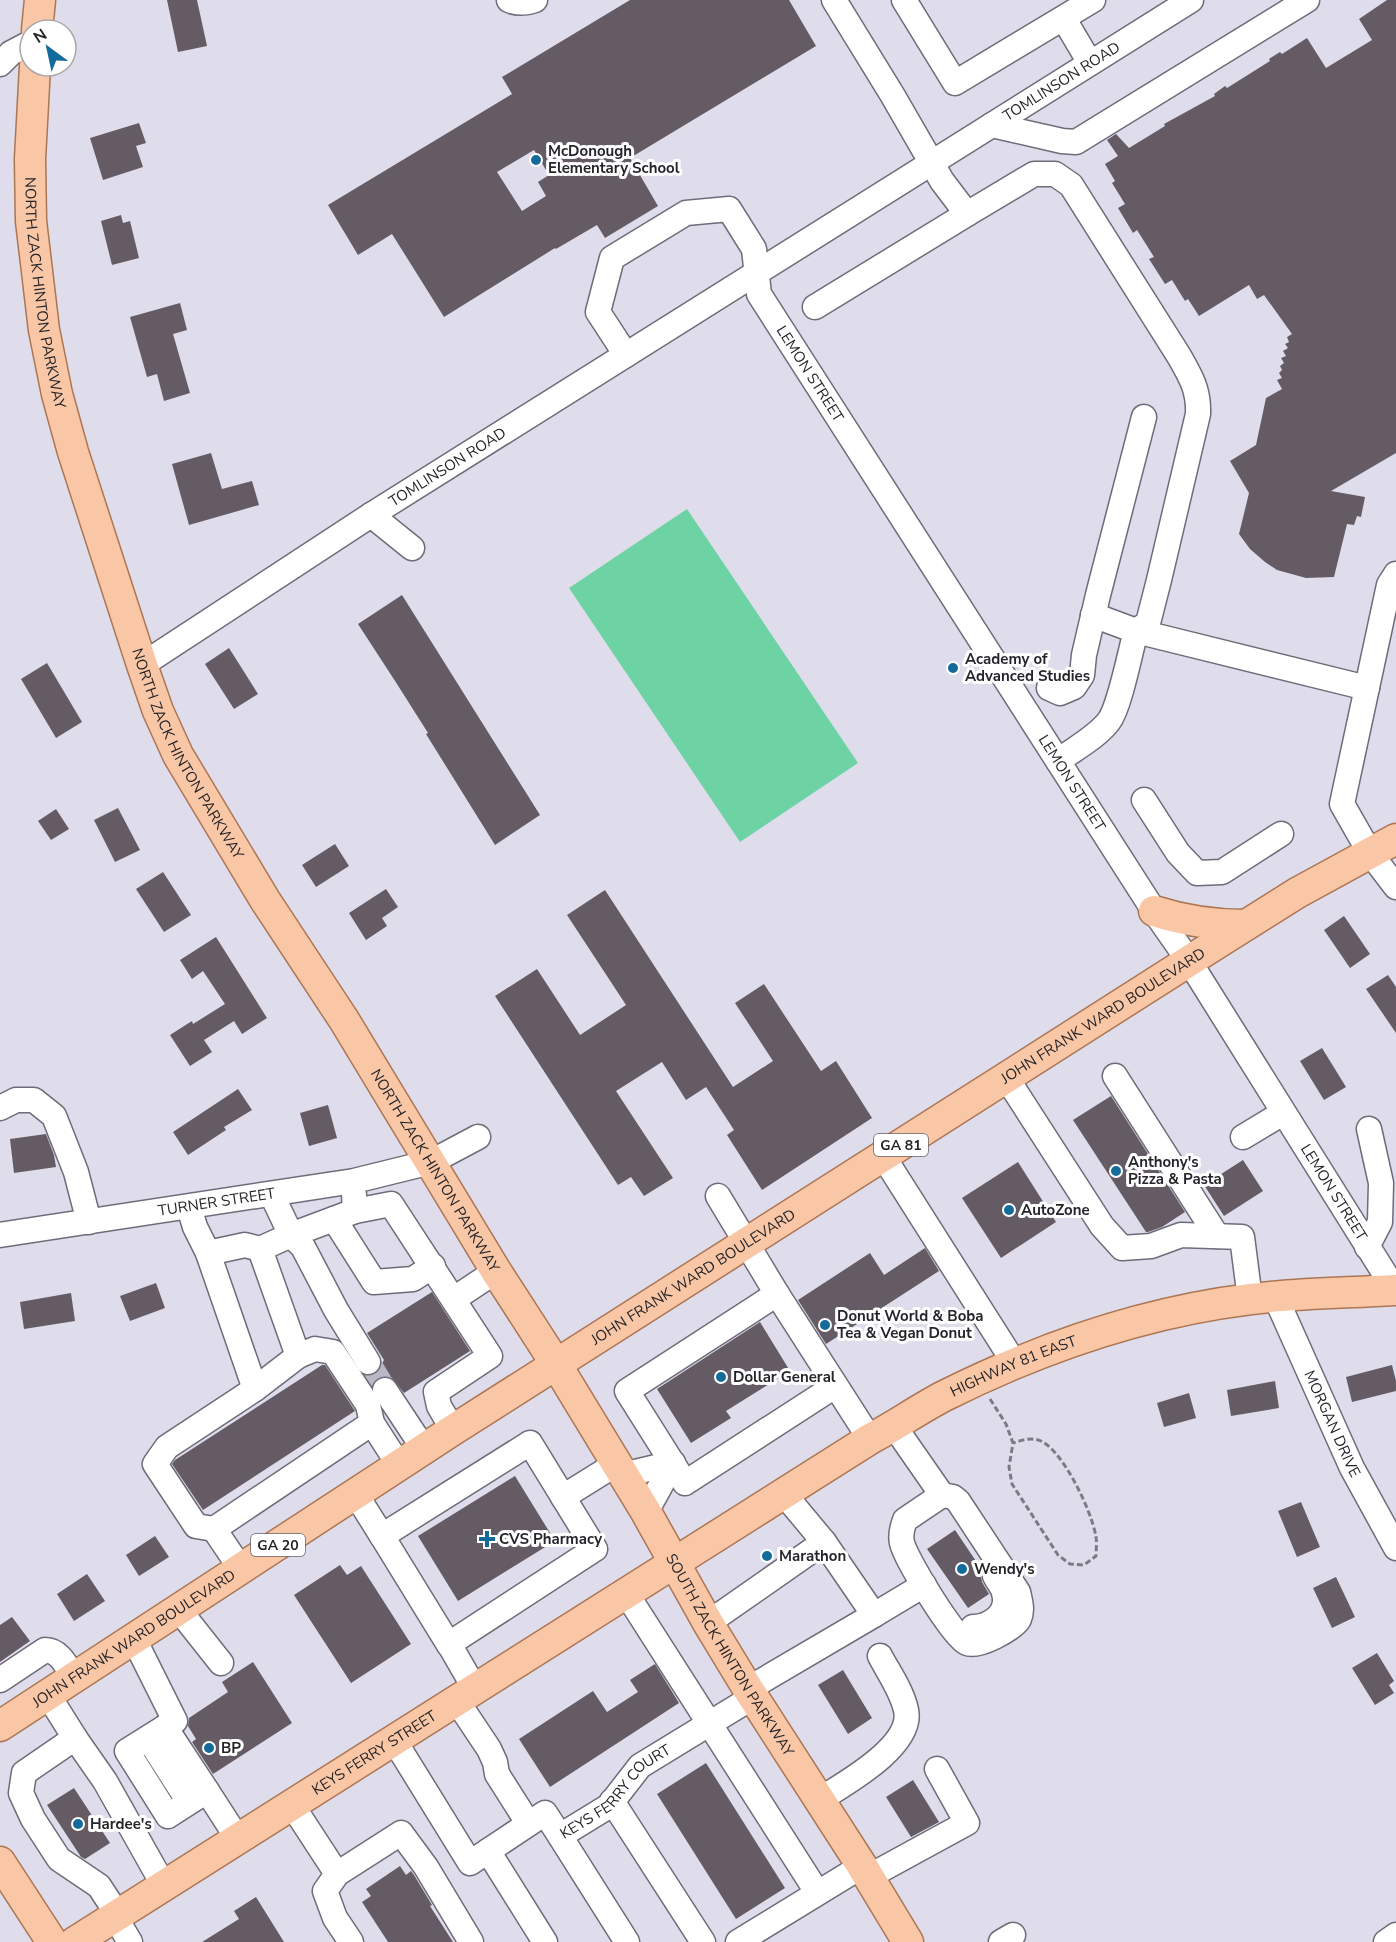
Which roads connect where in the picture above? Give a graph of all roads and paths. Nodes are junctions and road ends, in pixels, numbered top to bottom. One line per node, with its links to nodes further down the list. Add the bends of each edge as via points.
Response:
1 (509, 0): 2 (street)
2 (535, 0)
3 (904, 0): 8 (street, via 954,84)
4 (1094, 0): 8 (street)
5 (1191, 0): 10 (street, TOMLINSON ROAD)
6 (1308, 0): 13 (street, via 1076,142)
7 (841, 3): 14 (street)
8 (1064, 19): 10 (street)
9 (18, 49): 11 (street)
10 (1090, 63): 13 (street, TOMLINSON ROAD)
11 (0, 64)
12 (34, 78): 26 (main road, NORTH ZACK HINTON PARKWAY, via 30,159 32,221 44,330 64,423)
13 (992, 125): 14 (street, TOMLINSON ROAD)
14 (931, 162): 15 (street); 16 (street, TOMLINSON ROAD)
15 (967, 214): 17 (street); 24 (street, via 1034,174 1054,174 1071,184 1192,378 1199,397 1198,414 1148,623)
16 (756, 273): 18 (street, TOMLINSON ROAD); 18 (street, LEMON STREET, via 754,249 729,209 686,213 612,258 598,312); 29 (street, LEMON STREET, via 759,294)
17 (815, 307)
18 (626, 355): 20 (street, TOMLINSON ROAD)
19 (1144, 417): 23 (street)
20 (372, 515): 21 (street); 26 (street, TOMLINSON ROAD)
21 (412, 549)
22 (1396, 574): 25 (street, via 1389,585)
23 (1093, 615): 24 (street); 27 (street, via 1082,675 1074,687 1060,693)
24 (1136, 632): 28 (street); 29 (street, via 1110,720)
25 (1387, 635): 28 (street)
26 (142, 665): 46 (main road, NORTH ZACK HINTON PARKWAY, via 178,755 206,805)
27 (1049, 688)
28 (1367, 688): 33 (street, via 1342,804)
29 (1058, 761): 35 (street, LEMON STREET)
30 (1144, 800): 31 (street, via 1178,853 1197,873 1222,872)
31 (1281, 834)
32 (1396, 839): 33 (main road, JOHN FRANK WARD BOULEVARD / GA 81)
33 (1370, 853): 34 (street); 36 (main road, JOHN FRANK WARD BOULEVARD / GA 81)
34 (1396, 887)
35 (1154, 911): 36 (main road, via 1180,920); 37 (street, LEMON STREET)
36 (1245, 926): 37 (main road, JOHN FRANK WARD BOULEVARD / GA 81)
37 (1189, 961): 39 (main road, JOHN FRANK WARD BOULEVARD / GA 81); 41 (street, LEMON STREET)
38 (1115, 1076): 55 (street)
39 (1006, 1077): 45 (main road, JOHN FRANK WARD BOULEVARD / GA 81); 55 (street, via 1102,1226 1122,1248 1151,1246 1180,1235)
40 (0, 1108): 52 (street, via 16,1100 34,1100 54,1116 76,1172)
41 (1283, 1113): 44 (street); 57 (street, LEMON STREET)
42 (1369, 1129): 57 (street, via 1381,1183 1380,1222)
43 (478, 1137): 46 (street, TURNER STREET)
44 (1243, 1137)
45 (883, 1156): 56 (main road, JOHN FRANK WARD BOULEVARD / GA 81); 69 (street)
46 (431, 1162): 47 (street, TURNER STREET); 61 (main road, NORTH ZACK HINTON PARKWAY)
47 (354, 1181): 48 (street, TURNER STREET); 51 (street)
48 (272, 1195): 50 (street, TURNER STREET); 54 (street)
49 (718, 1196): 56 (street)
50 (189, 1207): 52 (street, TURNER STREET); 59 (street)
51 (345, 1215): 54 (street); 60 (street, via 392,1204); 60 (street, via 374,1282 413,1279)
52 (89, 1222): 53 (street, TURNER STREET)
53 (0, 1235)
54 (291, 1235): 58 (street); 67 (street, via 303,1247)
55 (1217, 1236): 64 (street, MORGAN DRIVE, via 1242,1237)
56 (746, 1244): 63 (street); 68 (main road, JOHN FRANK WARD BOULEVARD / GA 81)
57 (1367, 1247): 62 (street, LEMON STREET)
58 (260, 1249): 59 (street, via 245,1245); 66 (street)
59 (208, 1253): 72 (street)
60 (433, 1266): 65 (street)
61 (496, 1271): 65 (street); 68 (main road, NORTH ZACK HINTON PARKWAY)
62 (1396, 1290): 64 (main road, HIGHWAY 81 EAST)
63 (777, 1294): 71 (street); 79 (street, via 627,1390)
64 (1262, 1298): 69 (main road, HIGHWAY 81 EAST, via 1202,1306 1127,1324); 91 (street, MORGAN DRIVE)
65 (454, 1299): 75 (street, via 490,1356 436,1392 438,1406)
66 (298, 1356): 72 (street); 74 (street, via 315,1349 333,1352 368,1405)
67 (368, 1362)
68 (556, 1364): 75 (main road, JOHN FRANK WARD BOULEVARD / GA 20); 81 (main road, SOUTH ZACK HINTON PARKWAY)
69 (1015, 1364): 70 (main road, HIGHWAY 81 EAST)
70 (978, 1380): 76 (main road, HIGHWAY 81 EAST); 77 (path)
71 (835, 1386): 76 (street); 79 (street, via 685,1482)
72 (255, 1389): 87 (street, via 167,1447 155,1464 196,1526)
73 (386, 1390): 78 (street)
74 (372, 1423): 80 (street); 87 (street)
75 (453, 1430): 78 (main road, JOHN FRANK WARD BOULEVARD / GA 20)
76 (882, 1433): 83 (main road, HIGHWAY 81 EAST); 85 (street)
77 (1014, 1443): 77 (path, via 1009,1467 1012,1484 1058,1555 1070,1564 1084,1565 1096,1556 1096,1538 1087,1505 1051,1448 1039,1440)
78 (424, 1449): 80 (main road, JOHN FRANK WARD BOULEVARD / GA 20)
79 (673, 1463): 81 (street); 86 (street)
80 (399, 1465): 82 (main road, JOHN FRANK WARD BOULEVARD / GA 20)
81 (620, 1470): 84 (street); 86 (main road, SOUTH ZACK HINTON PARKWAY)
82 (355, 1493): 88 (street); 93 (main road, JOHN FRANK WARD BOULEVARD / GA 20)
83 (784, 1494): 89 (street); 92 (main road, HIGHWAY 81 EAST)
84 (563, 1497): 88 (street, via 530,1443); 100 (street, via 595,1549)
85 (952, 1501): 90 (street, via 904,1520); 90 (street, via 1005,1594 1000,1615 986,1625 962,1624); 94 (street, via 1018,1592 1018,1621 985,1642 967,1643)
86 (646, 1512): 92 (main road, SOUTH ZACK HINTON PARKWAY)
87 (214, 1529): 93 (street)
88 (382, 1536): 100 (street)
89 (824, 1542): 97 (street); 98 (street)
90 (902, 1542): 94 (street)
91 (1396, 1548)
92 (674, 1563): 95 (main road, KEYS FERRY STREET); 98 (main road, SOUTH ZACK HINTON PARKWAY)
93 (240, 1569): 96 (main road, JOHN FRANK WARD BOULEVARD / GA 20)
94 (924, 1585): 97 (street, KEYS FERRY COURT)
95 (626, 1593): 107 (main road, KEYS FERRY STREET); 109 (street)
96 (178, 1610): 99 (main road, JOHN FRANK WARD BOULEVARD / GA 20); 102 (street)
97 (874, 1615): 105 (street, KEYS FERRY COURT)
98 (708, 1623): 105 (main road, SOUTH ZACK HINTON PARKWAY)
99 (134, 1639): 103 (main road, JOHN FRANK WARD BOULEVARD / GA 20); 110 (street, via 175,1720)
100 (449, 1645): 107 (street)
101 (880, 1656): 115 (street, via 907,1712 906,1725 873,1765)
102 (221, 1663)
103 (74, 1678): 104 (street, via 58,1654 45,1650); 106 (main road, JOHN FRANK WARD BOULEVARD / GA 20)
104 (0, 1680)
105 (751, 1693): 109 (street, KEYS FERRY COURT); 115 (main road, SOUTH ZACK HINTON PARKWAY)
106 (48, 1695): 108 (main road, JOHN FRANK WARD BOULEVARD / GA 20); 111 (street)
107 (466, 1695): 112 (main road, KEYS FERRY STREET); 118 (street, via 497,1774)
108 (4, 1716)
109 (710, 1723): 116 (street, KEYS FERRY COURT, via 640,1766); 126 (street)
110 (157, 1732): 114 (street); 114 (street, via 128,1751 168,1816)
111 (75, 1738): 125 (street, via 105,1782); 127 (street, via 24,1773 21,1793 33,1820 59,1859 99,1886)
112 (394, 1740): 117 (main road, KEYS FERRY STREET); 121 (street, via 470,1863)
113 (937, 1769): 123 (street, via 967,1823)
114 (198, 1797): 120 (street)
115 (819, 1800): 123 (main road, SOUTH ZACK HINTON PARKWAY)
116 (612, 1801): 119 (street, KEYS FERRY COURT); 136 (street)
117 (292, 1805): 120 (main road, KEYS FERRY STREET); 124 (street)
118 (528, 1823): 119 (street, KEYS FERRY COURT, via 545,1813); 121 (street)
119 (560, 1836): 135 (street)
120 (238, 1839): 125 (main road, KEYS FERRY STREET)
121 (488, 1851): 134 (street)
122 (0, 1862): 129 (main road)
123 (865, 1872): 126 (street); 138 (main road, SOUTH ZACK HINTON PARKWAY)
124 (337, 1874): 132 (street, via 325,1891 335,1918); 133 (street, via 401,1833)
125 (164, 1886): 127 (main road, KEYS FERRY STREET)
126 (817, 1892): 137 (street)
127 (116, 1916): 130 (main road, KEYS FERRY STREET); 131 (street)
128 (1396, 1935): 139 (street)
129 (52, 1942)
130 (75, 1942)
131 (130, 1942)
132 (351, 1942)
133 (471, 1942)
134 (544, 1942)
135 (627, 1942)
136 (703, 1942)
137 (738, 1942)
138 (908, 1942)
139 (1386, 1942)

